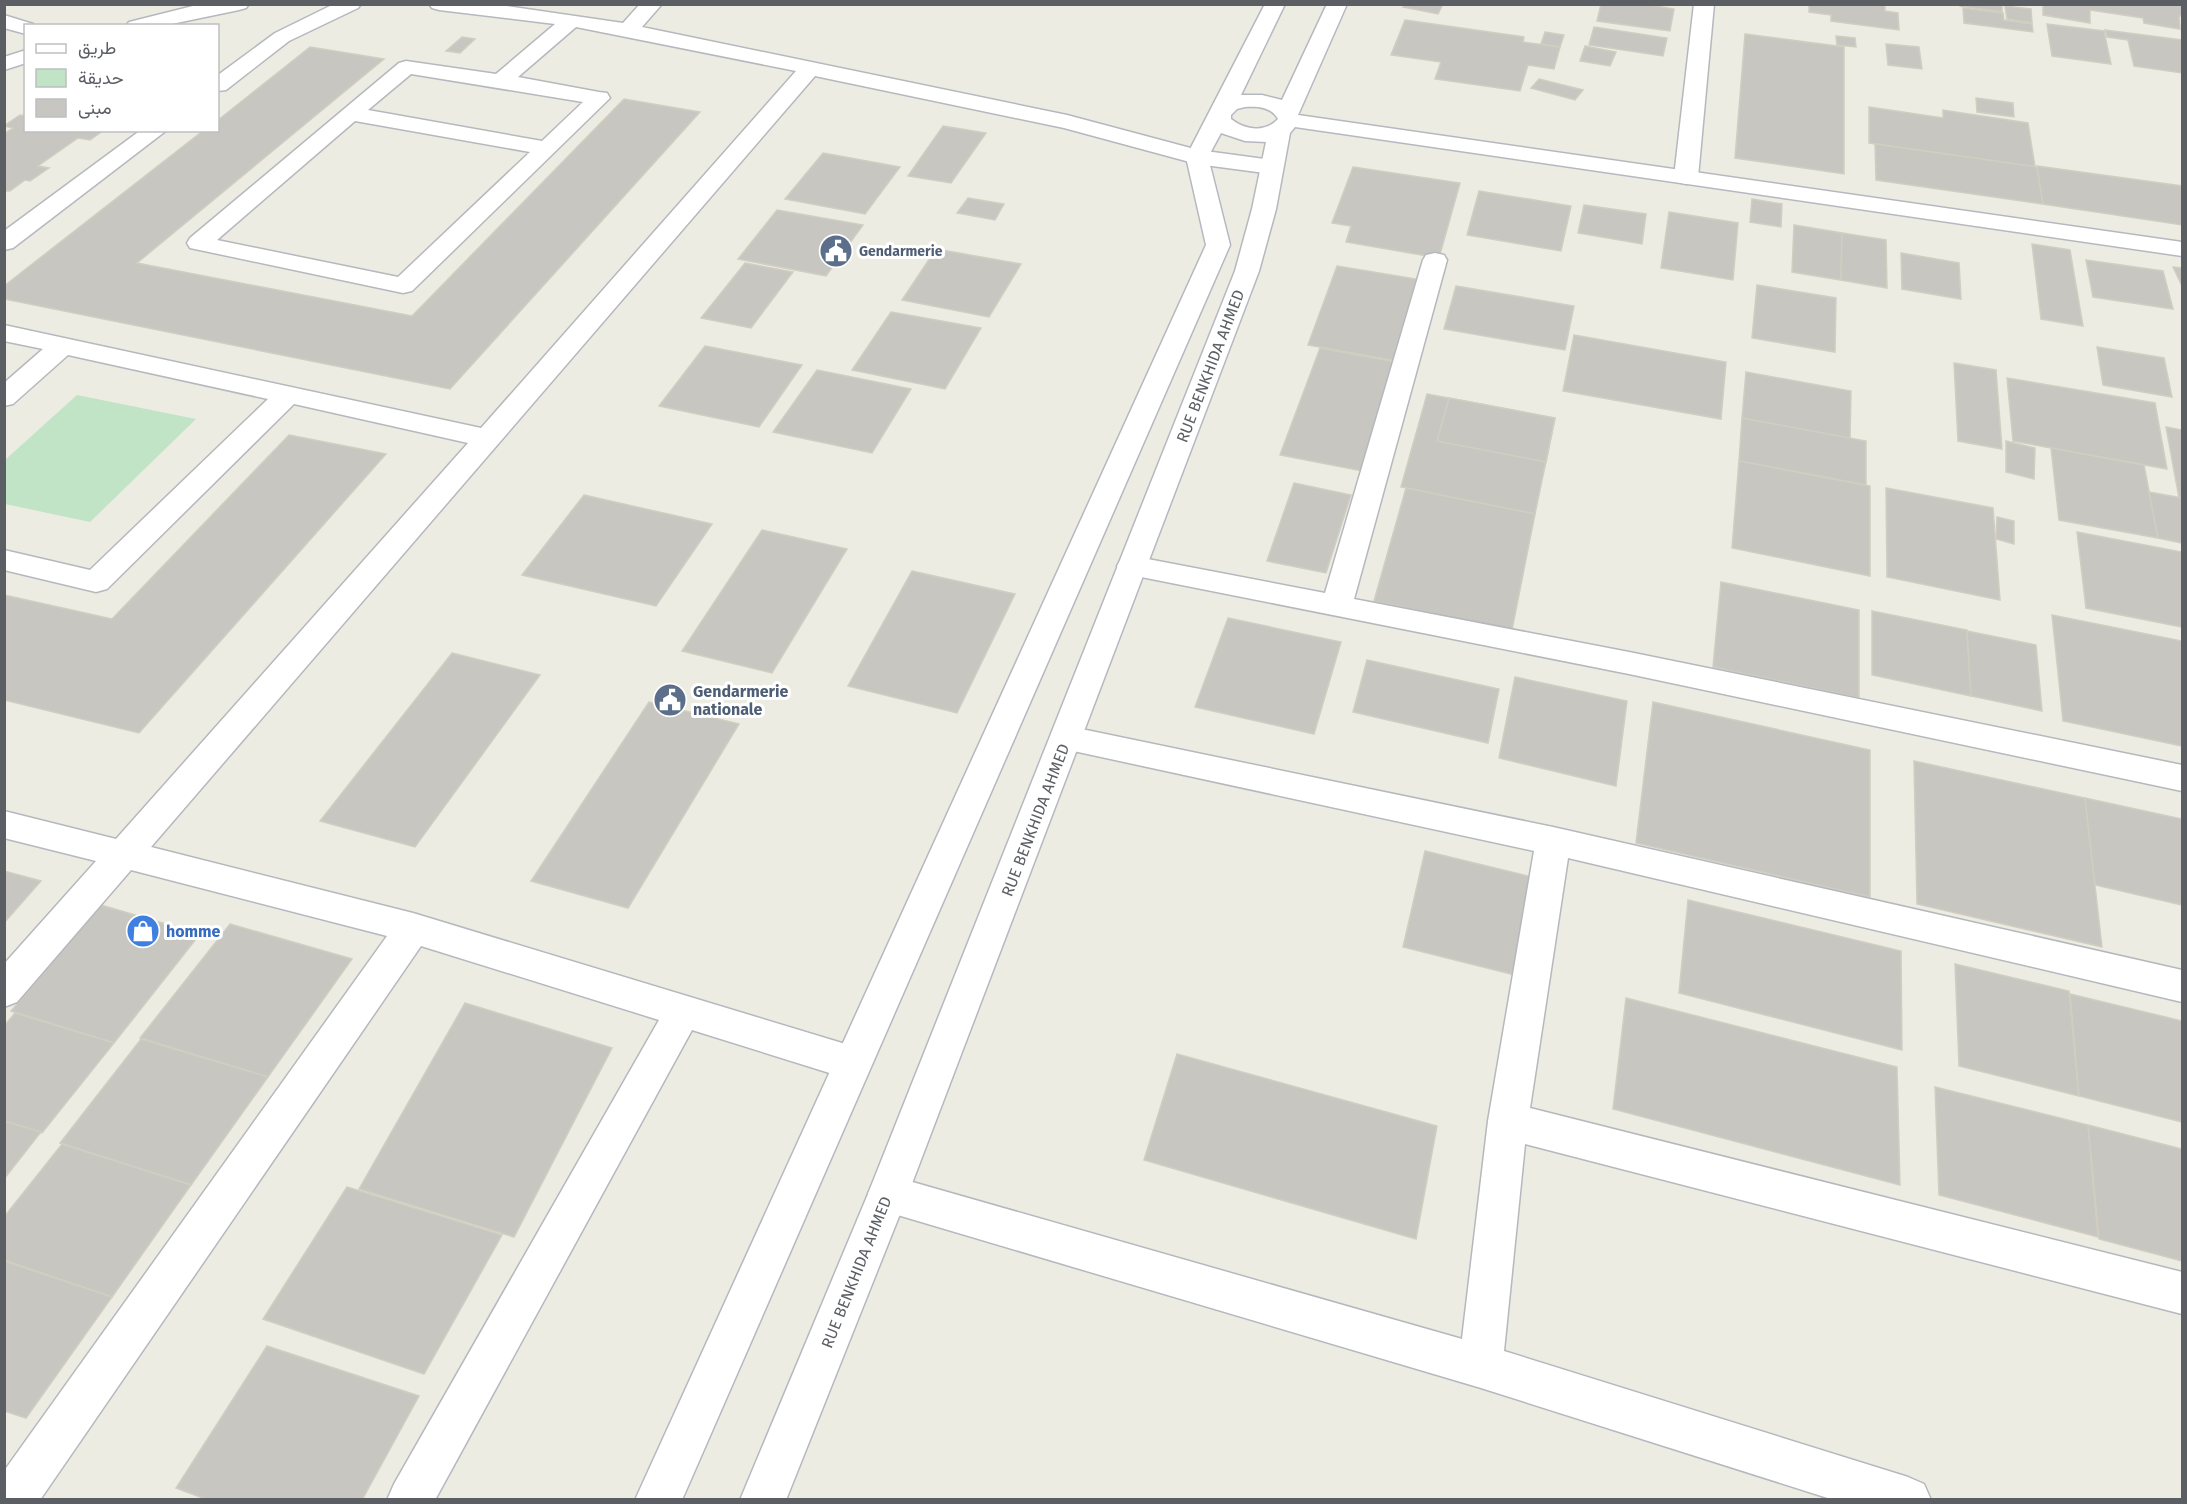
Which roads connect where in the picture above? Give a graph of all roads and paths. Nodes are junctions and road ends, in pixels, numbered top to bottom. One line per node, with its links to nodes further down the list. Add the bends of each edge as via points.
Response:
1 (238, 4): 10 (street)
2 (351, 4): 17 (street, via 282,37)
3 (439, 4): 8 (street)
4 (652, 4): 12 (street)
5 (1275, 4): 18 (street)
6 (1337, 4): 20 (street, RUE BENKHIDA AHMED)
7 (1704, 4): 25 (street)
8 (572, 20): 12 (street); 16 (street)
9 (4, 21): 11 (street)
10 (144, 24)
11 (24, 27)
12 (628, 30): 15 (street)
13 (24, 57): 14 (street)
14 (4, 64)
15 (810, 68): 23 (street, via 1067,122); 33 (street)
16 (501, 81): 19 (street, via 406,67); 22 (street, via 599,98)
17 (219, 84)
18 (1221, 112): 20 (street, via 1230,105 1250,100 1273,104); 20 (street, via 1220,121 1225,127 1257,135); 23 (street)
19 (351, 114): 22 (street); 22 (street, via 199,243 403,286)
20 (1285, 122): 24 (street, RUE BENKHIDA AHMED); 25 (street)
21 (153, 132): 26 (street)
22 (546, 148)
23 (1197, 157): 24 (street); 46 (street, via 1218,245)
24 (1272, 167): 35 (street, RUE BENKHIDA AHMED, via 1247,271)
25 (1686, 177): 27 (street)
26 (4, 243)
27 (2182, 249)
28 (1435, 260): 36 (street)
29 (4, 333): 30 (street)
30 (63, 346): 31 (street); 32 (street)
31 (288, 395): 33 (street); 34 (street, via 96,582)
32 (4, 398)
33 (487, 438): 41 (street)
34 (4, 560)
35 (1132, 566): 36 (street); 37 (street, RUE BENKHIDA AHMED)
36 (1336, 605): 38 (street)
37 (1066, 738): 40 (street); 48 (street, RUE BENKHIDA AHMED)
38 (2182, 778)
39 (4, 825): 41 (street)
40 (1552, 841): 43 (street); 47 (street)
41 (122, 855): 42 (street); 44 (street)
42 (413, 927): 45 (street); 52 (street)
43 (2182, 986)
44 (4, 991)
45 (684, 1010): 46 (street); 53 (street)
46 (852, 1063): 54 (street)
47 (1508, 1121): 49 (street); 50 (street)
48 (888, 1194): 50 (street); 55 (street, RUE BENKHIDA AHMED)
49 (2182, 1293)
50 (1481, 1366): 51 (street)
51 (1903, 1499)
52 (12, 1500)
53 (410, 1500)
54 (658, 1500)
55 (763, 1500)

